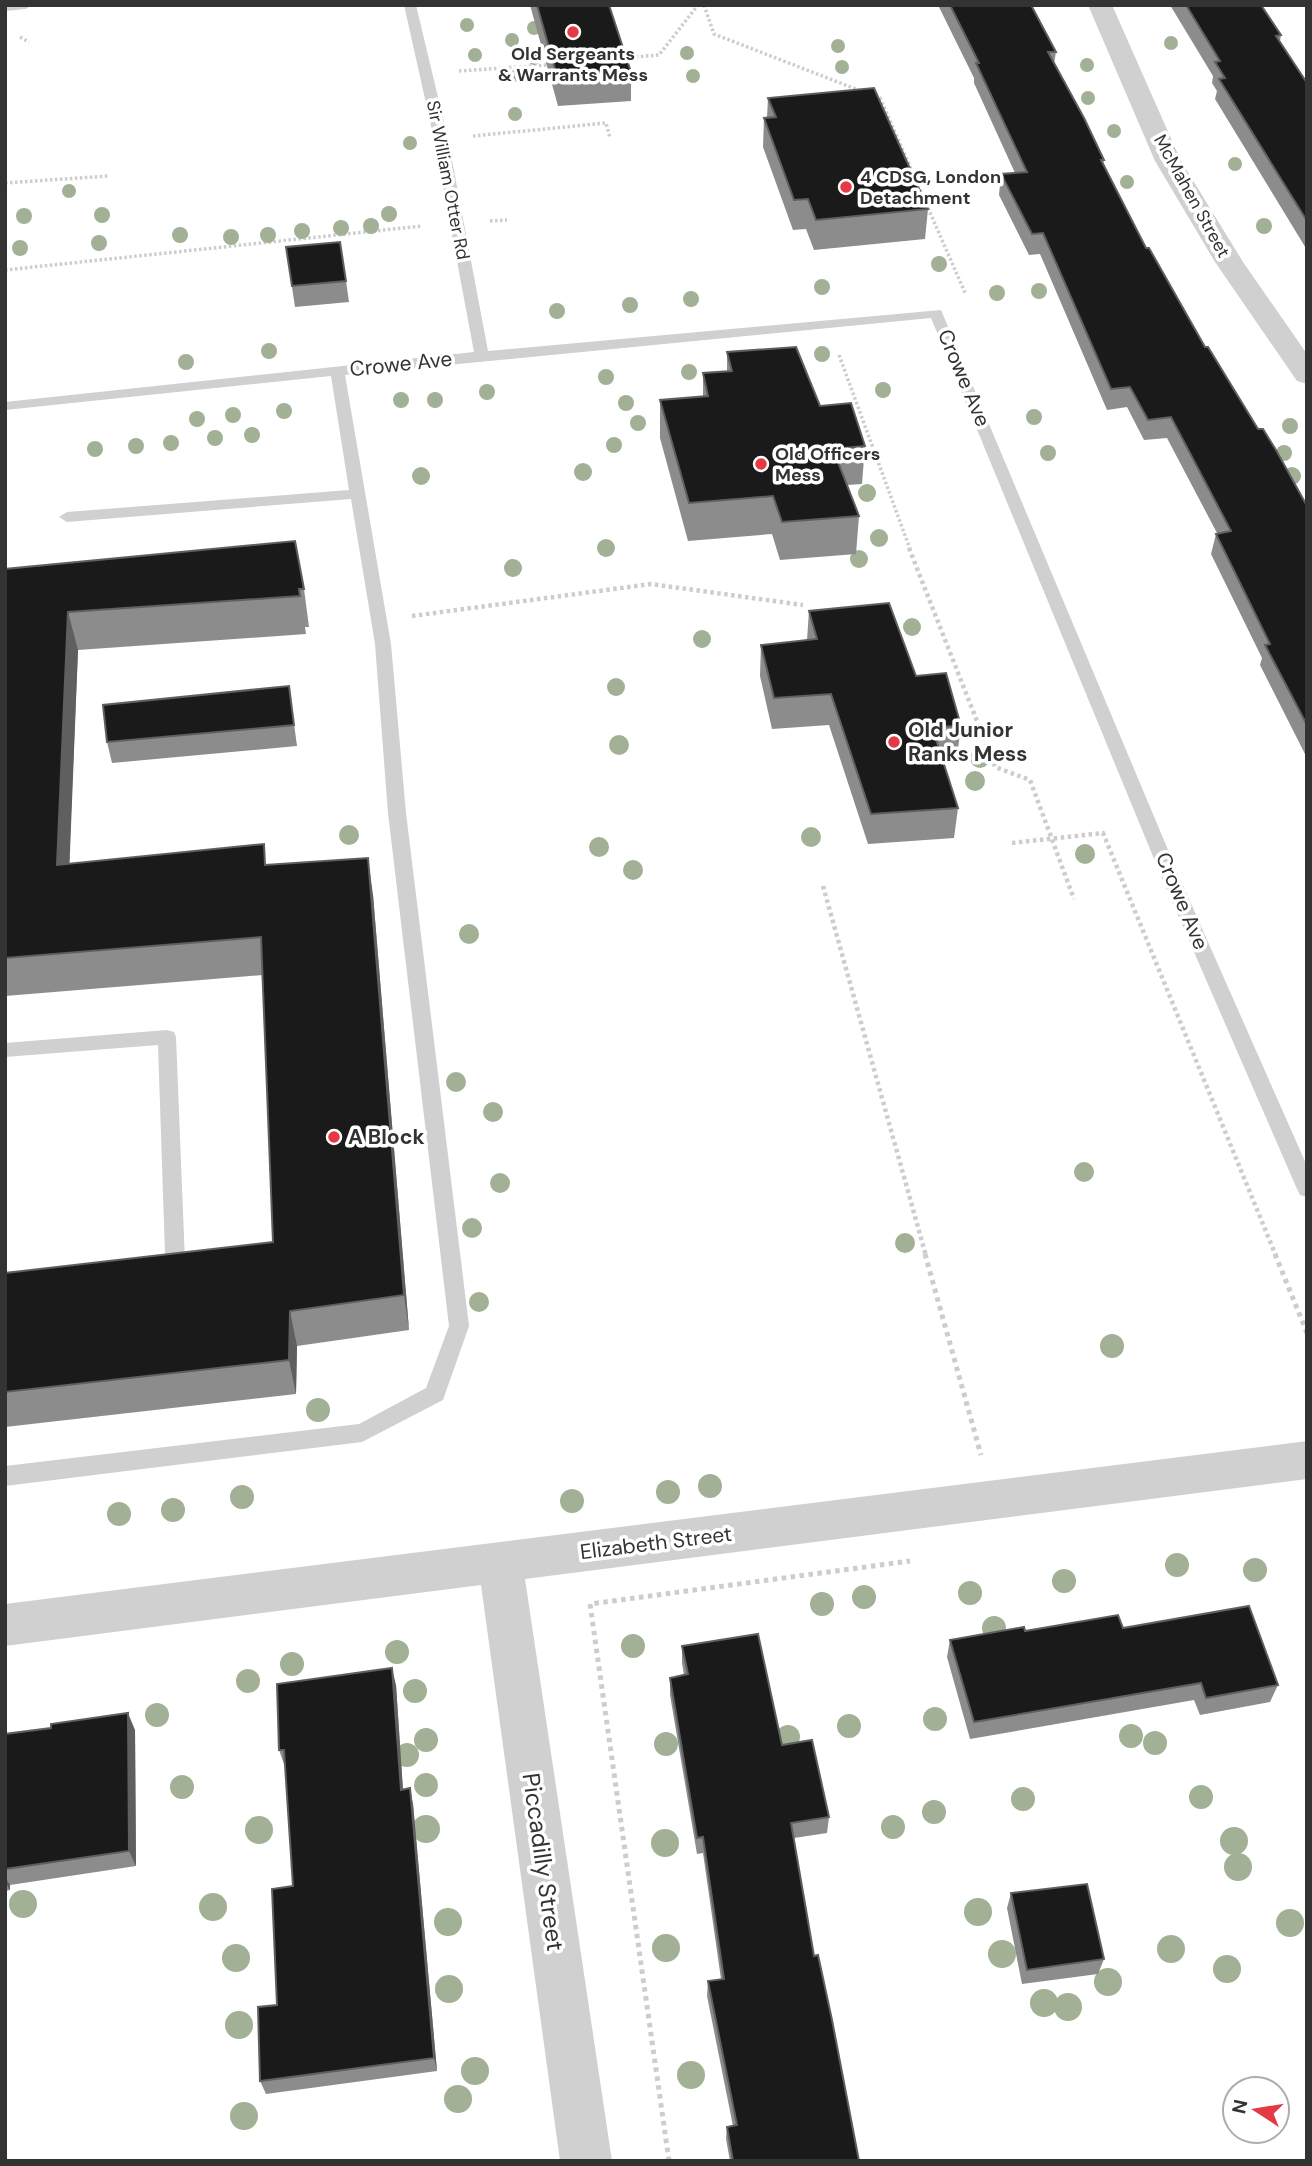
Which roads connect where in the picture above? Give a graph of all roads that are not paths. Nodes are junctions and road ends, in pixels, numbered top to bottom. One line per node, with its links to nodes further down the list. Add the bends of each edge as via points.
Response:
1 (26, 5): 4 (lane)
2 (410, 5): 5 (lane, Sir William Otter Rd)
3 (1100, 5): 7 (street, McMahen Street, via 1168,161 1228,262)
4 (5, 7)
5 (482, 356): 6 (lane, Crowe Ave); 12 (lane, Crowe Ave, via 936,313 1173,883)
6 (337, 371): 8 (lane, Crowe Ave); 9 (lane)
7 (1307, 375)
8 (5, 406)
9 (356, 494): 10 (lane); 15 (lane, via 383,644 397,813 459,1326 435,1394 362,1433)
10 (67, 517)
11 (5, 1050): 13 (lane, via 167,1037 175,1262)
12 (1307, 1189)
13 (136, 1266)
14 (1307, 1460): 16 (street, Elizabeth Street)
15 (5, 1476)
16 (500, 1563): 17 (street, Elizabeth Street); 18 (street, Piccadilly Street)
17 (5, 1625)
18 (586, 2161)

